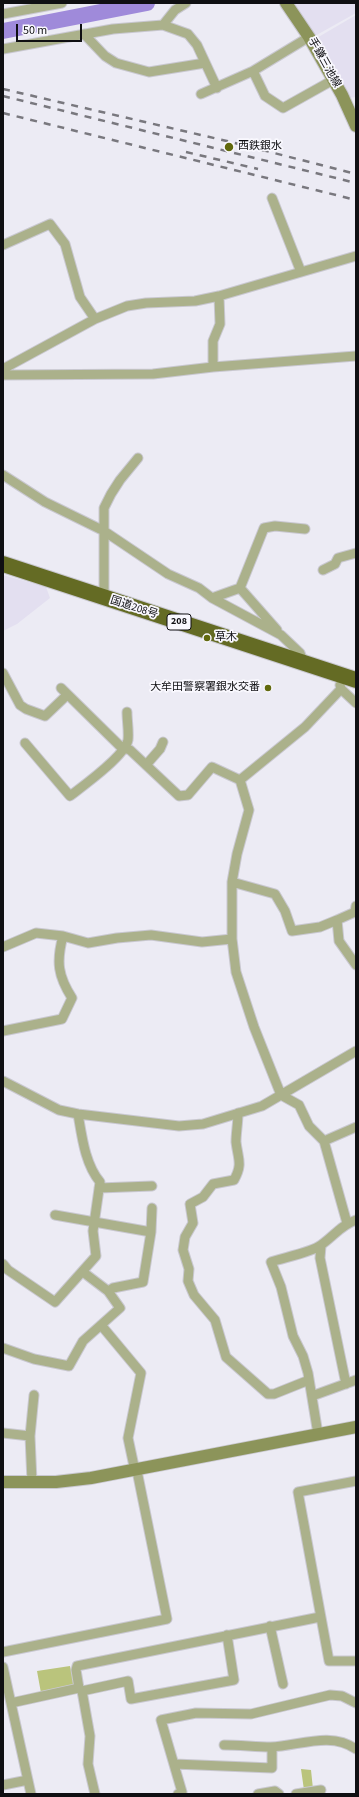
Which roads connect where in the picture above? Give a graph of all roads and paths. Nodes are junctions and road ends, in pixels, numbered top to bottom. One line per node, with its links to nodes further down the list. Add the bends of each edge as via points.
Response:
1 (62, 3): 4 (street)
2 (186, 3): 5 (street, via 175,10)
3 (286, 3): 7 (street, 手鎌三池線)
4 (3, 14)
5 (163, 25): 6 (street); 9 (street, via 188,34 197,45)
6 (84, 34): 8 (street); 9 (street, via 105,56 116,63 149,72)
7 (309, 37): 10 (street); 11 (street, 手鎌三池線)
8 (3, 49)
9 (205, 63): 12 (street)
10 (253, 71): 11 (street, via 265,96 283,108); 12 (street)
11 (333, 80): 14 (street, 手鎌三池線)
12 (216, 88): 13 (street)
13 (201, 94)
14 (356, 126)
15 (272, 198): 18 (street)
16 (3, 245): 20 (street, via 50,224 64,244 80,297)
17 (356, 256): 18 (street)
18 (301, 272): 19 (street)
19 (219, 296): 20 (street, via 195,301 127,306); 22 (street, via 220,324 213,341)
20 (96, 319): 23 (street)
21 (356, 356): 22 (street)
22 (213, 367): 24 (street, via 123,376)
23 (3, 369)
24 (3, 375)
25 (138, 458): 28 (street, via 111,494 104,508)
26 (3, 475): 28 (street, via 45,502)
27 (305, 529): 32 (street, via 275,526 264,528)
28 (104, 531): 33 (street); 34 (street, via 168,574 199,588)
29 (356, 553): 31 (street, via 338,558 335,564)
30 (3, 564): 33 (highway, 国道208号 / 208)
31 (323, 570)
32 (240, 588): 34 (street); 35 (street)
33 (104, 598): 36 (highway, 国道208号 / 208)
34 (212, 598): 35 (street)
35 (281, 635): 36 (street, via 300,653)
36 (304, 664): 38 (highway, 国道208号 / 208)
37 (3, 673): 43 (street, via 20,705 45,716 64,692)
38 (347, 678): 39 (street); 45 (street, via 305,727)
39 (356, 703)
40 (127, 712): 43 (street, via 128,741)
41 (163, 742): 44 (street)
42 (25, 743): 43 (street, via 70,796 100,773)
43 (124, 748): 44 (street, via 130,750)
44 (146, 765): 45 (street, via 179,796 184,797 212,767)
45 (240, 780): 46 (street, via 249,810)
46 (232, 882): 48 (street, via 275,894 292,931 320,927); 50 (street)
47 (356, 906): 48 (street, via 355,912)
48 (337, 920): 52 (street, via 339,941)
49 (63, 936): 50 (street, via 88,943 151,935 202,942); 51 (street, via 36,933); 53 (street, via 59,950 59,969 62,983 72,998 62,1019)
50 (232, 939): 56 (street, via 236,972)
51 (3, 946)
52 (356, 964)
53 (3, 1031)
54 (356, 1051): 56 (street)
55 (3, 1082): 57 (street, via 59,1110)
56 (281, 1095): 58 (street, via 262,1106); 60 (street, via 299,1105 309,1126)
57 (78, 1114): 58 (street, via 179,1126 204,1124); 62 (street, via 83,1142 93,1173 100,1182)
58 (238, 1114): 75 (street, via 236,1142 240,1162 234,1180 213,1184 203,1197 190,1204 193,1223 185,1237 183,1250 189,1269 188,1281 194,1295 215,1320 226,1357 268,1394)
59 (356, 1127): 60 (street)
60 (324, 1141): 67 (street)
61 (152, 1186): 62 (street)
62 (99, 1188): 66 (street)
63 (152, 1208): 68 (street)
64 (55, 1215): 66 (street)
65 (356, 1220): 67 (street)
66 (94, 1222): 68 (street); 71 (street, via 96,1256)
67 (347, 1223): 69 (street)
68 (151, 1232): 72 (street, via 143,1282)
69 (320, 1246): 75 (street, via 270,1262 281,1287 293,1336 303,1356); 77 (street, via 320,1258)
70 (3, 1264): 71 (street, via 55,1302)
71 (82, 1272): 72 (street)
72 (108, 1291): 73 (street, via 120,1308)
73 (102, 1324): 74 (street, via 82,1341 69,1366 34,1359); 84 (street, via 141,1373 128,1438)
74 (3, 1348)
75 (309, 1380): 79 (street)
76 (356, 1380): 77 (street)
77 (346, 1384): 79 (street)
78 (34, 1395): 83 (street)
79 (312, 1396): 82 (street)
80 (356, 1427): 82 (street)
81 (3, 1433): 83 (street)
82 (318, 1434): 84 (street)
83 (30, 1436): 87 (street)
84 (136, 1471): 87 (street, via 91,1478); 91 (street, via 167,1619)
85 (356, 1481): 88 (street, via 298,1492)
86 (3, 1482): 87 (street)
87 (32, 1482)
88 (320, 1617): 89 (street); 92 (street, via 329,1661)
89 (270, 1626): 90 (street); 94 (street)
90 (227, 1635): 95 (street, via 77,1666); 95 (street, via 234,1680 131,1699 128,1681)
91 (3, 1652)
92 (356, 1661)
93 (3, 1666): 96 (street)
94 (283, 1684)
95 (80, 1689): 96 (street); 106 (street, via 90,1736 88,1764)
96 (11, 1703): 102 (street)
97 (356, 1703): 101 (street, via 342,1696 330,1695 251,1714 196,1713 161,1720)
98 (224, 1745): 99 (street)
99 (272, 1747): 100 (street, via 311,1740 333,1741); 101 (street, via 272,1768)
100 (356, 1749)
101 (174, 1764): 107 (street, via 182,1792)
102 (28, 1780): 103 (street); 105 (street)
103 (3, 1785)
104 (321, 1790): 110 (street)
105 (30, 1794)
106 (95, 1794)
107 (178, 1794)
108 (258, 1794): 109 (street, via 275,1791)
109 (279, 1794)
110 (296, 1794)

